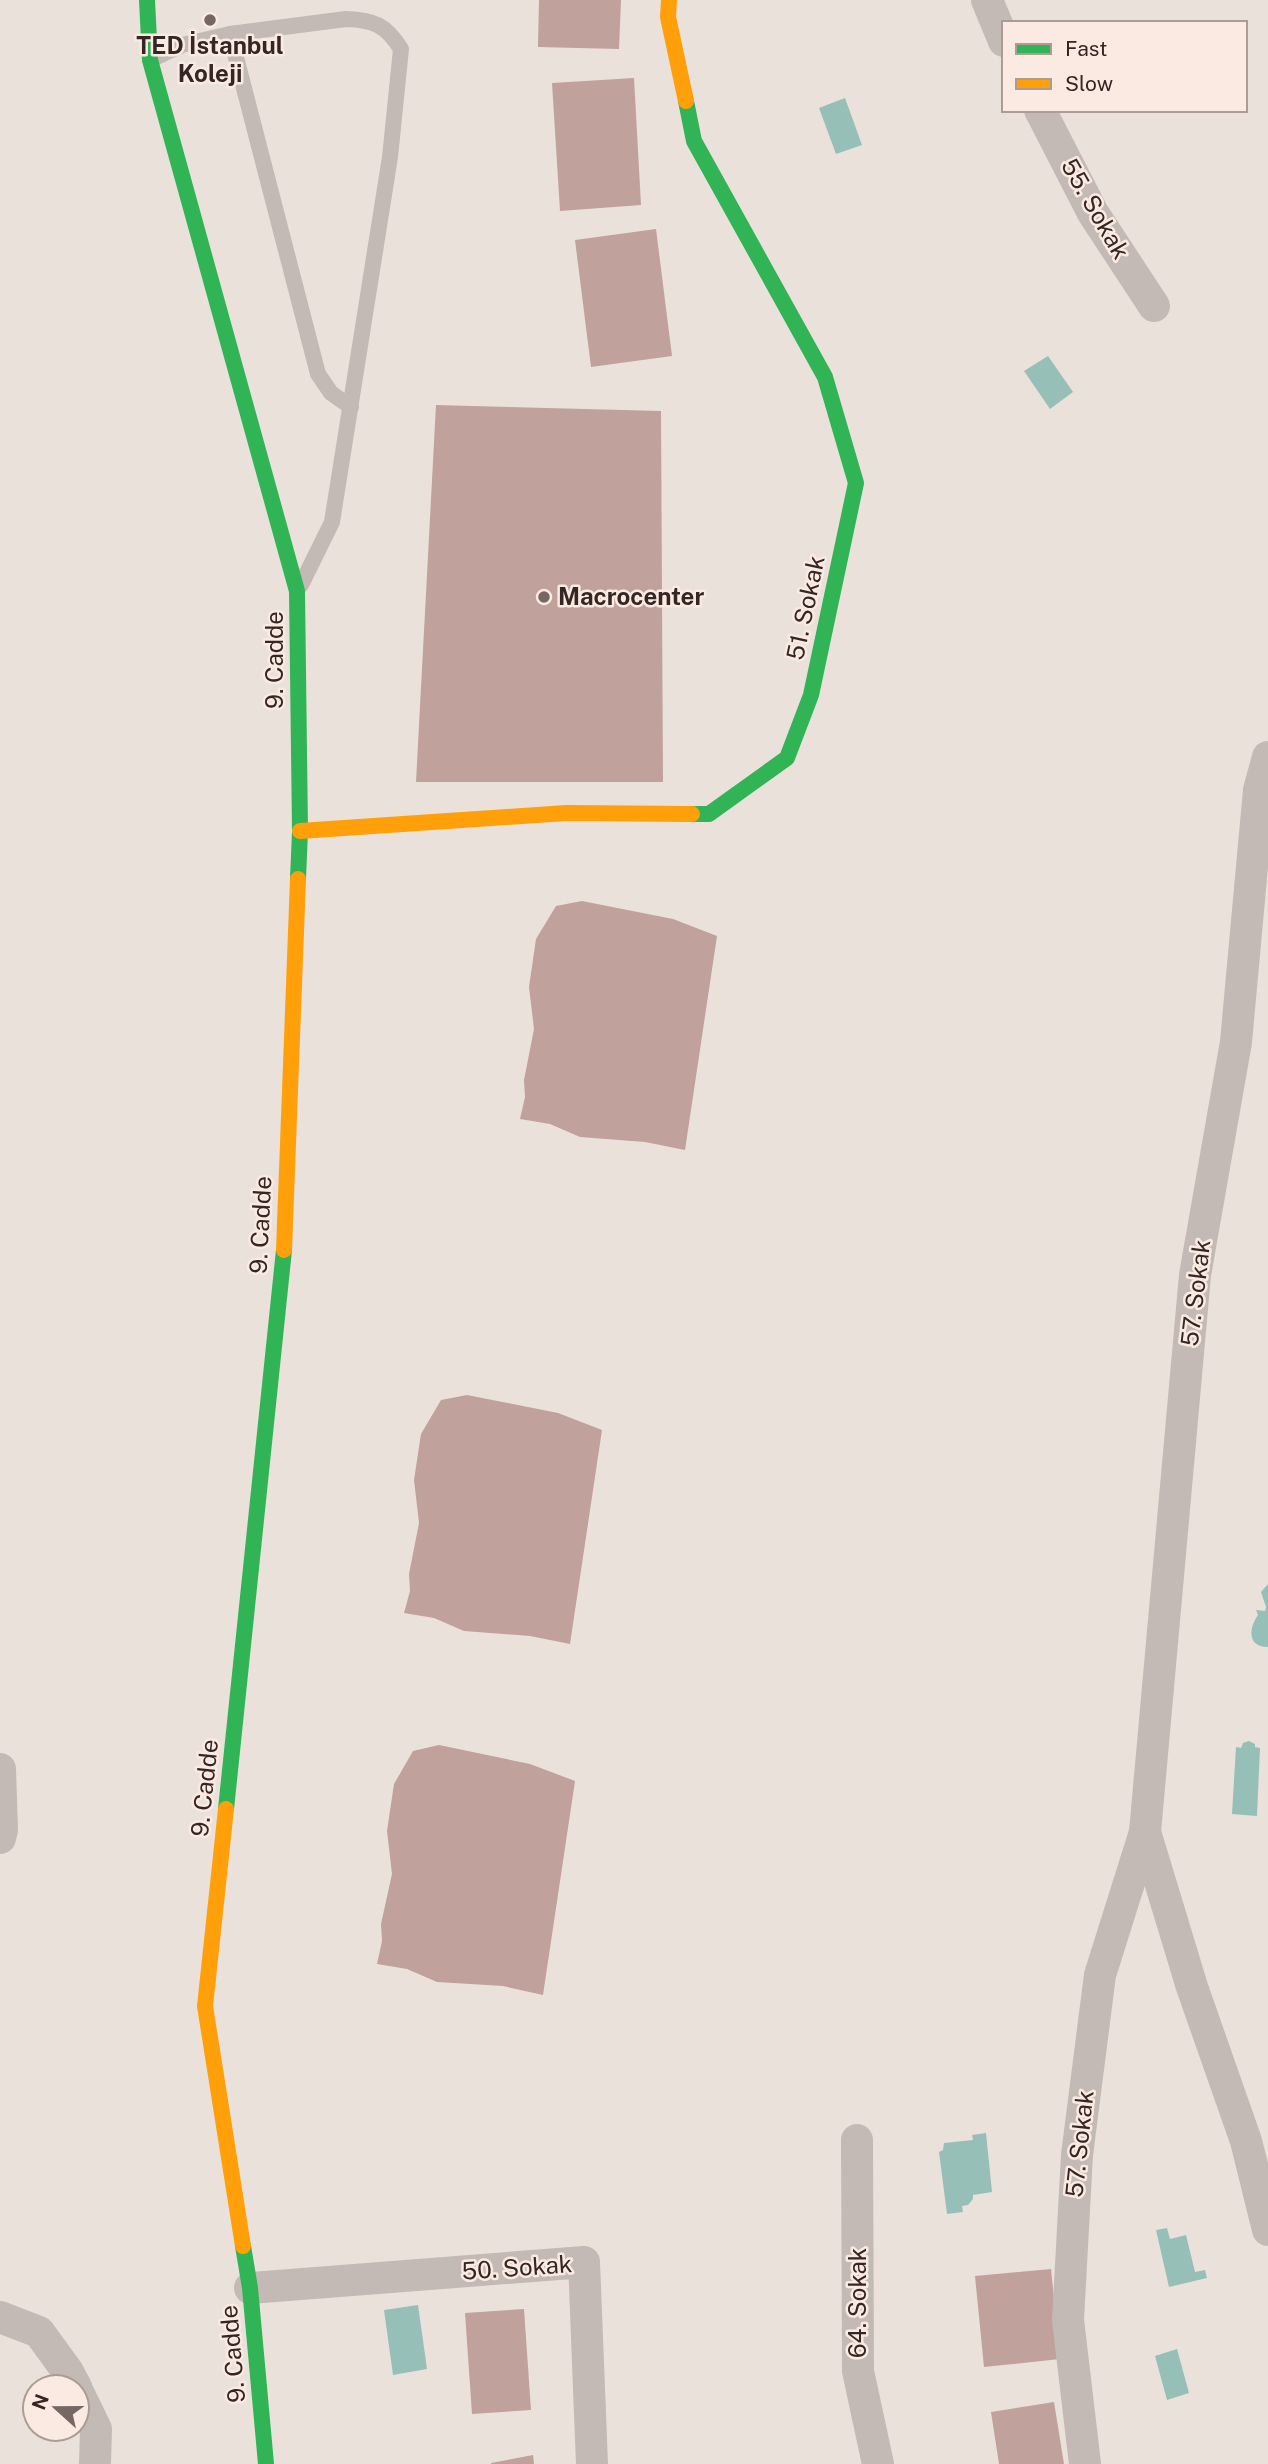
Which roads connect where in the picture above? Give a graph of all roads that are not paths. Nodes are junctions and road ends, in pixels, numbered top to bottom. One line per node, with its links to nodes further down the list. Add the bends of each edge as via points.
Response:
1 (147, 0): 6 (street, 9. Cadde)
2 (669, 0): 12 (street, 51. Sokak, via 668,17 694,141 825,377 856,483 811,695 787,758 709,814 566,813)
3 (987, 0): 5 (street)
4 (230, 34): 6 (lane, via 182,45); 9 (lane, via 318,374 331,393); 9 (lane, via 364,20 382,26 401,49 390,157)
5 (1002, 36)
6 (150, 60): 10 (street, 9. Cadde)
7 (1041, 112): 8 (street, 55. Sokak, via 1093,213)
8 (1154, 306)
9 (351, 407): 10 (lane, via 332,522)
10 (298, 591): 12 (street, 9. Cadde)
11 (1268, 757): 14 (street, 57. Sokak, via 1259,790 1236,1042 1195,1275)
12 (300, 831): 19 (street, 9. Cadde, via 284,1255 205,2006)
13 (0, 1769): 15 (street)
14 (1145, 1832): 17 (street, 57. Sokak, via 1192,1987); 27 (street, 57. Sokak, via 1100,1975 1077,2155 1068,2320)
15 (0, 1838)
16 (857, 2140): 26 (street, 64. Sokak, via 858,2371)
17 (1257, 2146): 18 (street, 57. Sokak)
18 (1268, 2230)
19 (250, 2288): 24 (street, 9. Cadde); 25 (street, 50. Sokak, via 584,2262)
20 (0, 2317): 21 (street, via 39,2332)
21 (68, 2373)
22 (91, 2419): 23 (street, via 96,2429)
23 (95, 2464)
24 (266, 2464)
25 (592, 2464)
26 (878, 2464)
27 (1084, 2464)

